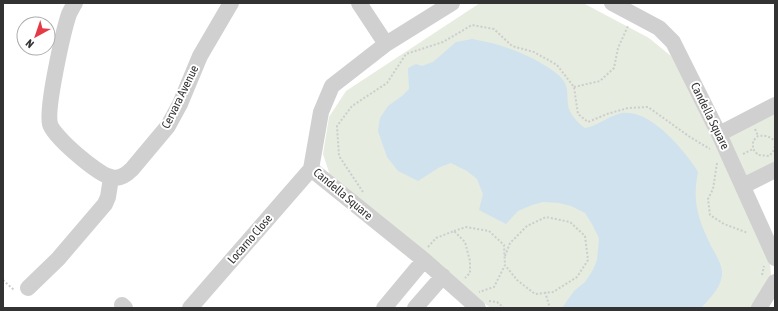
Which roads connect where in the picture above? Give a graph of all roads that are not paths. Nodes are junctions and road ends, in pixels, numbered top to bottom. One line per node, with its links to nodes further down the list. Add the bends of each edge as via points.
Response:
1 (75, 3): 11 (street, via 70,12 62,44 49,113 50,125 58,137 74,151)
2 (231, 3): 11 (street, Cervara Avenue, via 200,56 168,126 126,175)
3 (359, 3): 6 (street)
4 (452, 3): 6 (street, Candella Square)
5 (612, 3): 8 (street, Candella Square, via 658,28 673,42)
6 (386, 44): 10 (street, Candella Square, via 332,86 321,112)
7 (775, 105): 8 (street)
8 (719, 134): 12 (street, Candella Square)
9 (772, 162): 12 (street)
10 (311, 169): 13 (street, Candella Square); 19 (street, Locarno Close)
11 (111, 178): 17 (street, via 105,204 58,259)
12 (743, 186): 14 (street, Candella Square)
13 (424, 255): 15 (street, Candella Square); 20 (street)
14 (775, 258)
15 (443, 276): 18 (street, Candella Square); 21 (street)
16 (775, 282): 22 (street)
17 (28, 288)
18 (481, 301)
19 (190, 308)
20 (384, 308)
21 (415, 308)
22 (759, 308)

